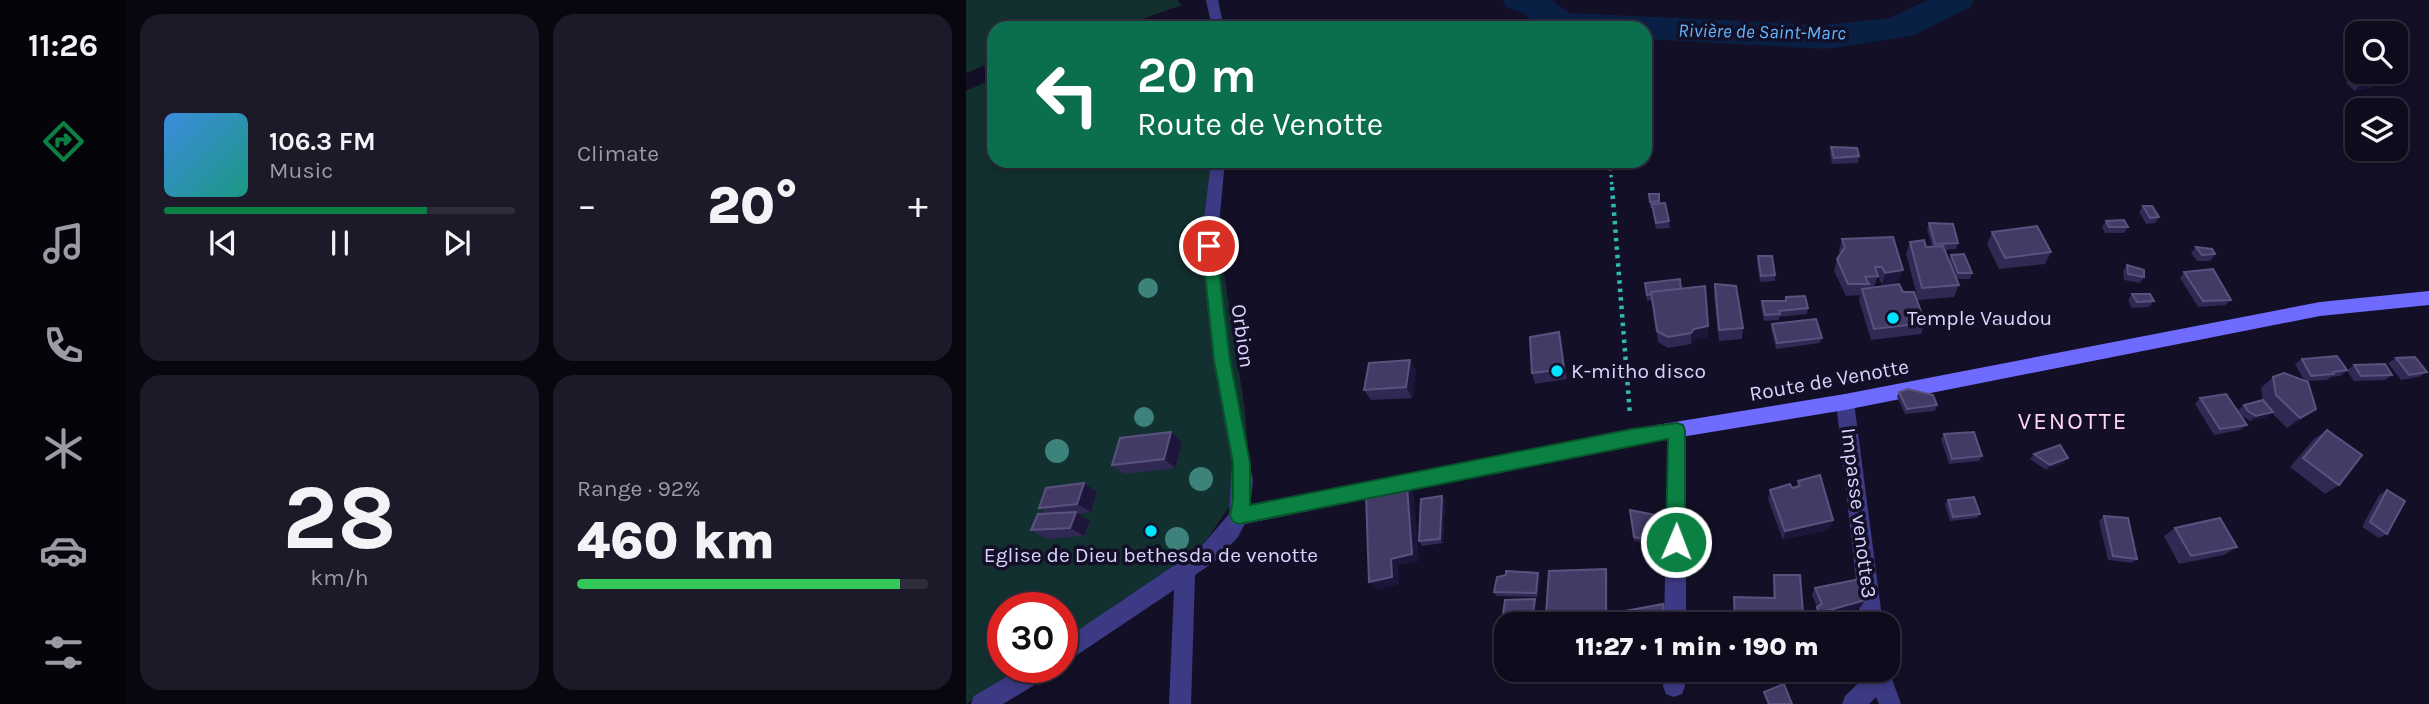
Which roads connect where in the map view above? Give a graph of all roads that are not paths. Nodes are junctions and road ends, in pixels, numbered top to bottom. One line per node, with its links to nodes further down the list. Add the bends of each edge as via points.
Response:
1 (1212, 0): 2 (street)
2 (1216, 21)
3 (1218, 168): 7 (street, Orbion, via 1209,246 1222,360 1242,463)
4 (2429, 298): 5 (street, Route de Venotte, via 2320,309)
5 (1845, 402): 6 (street, Route de Venotte); 10 (street, Impasse venotte3)
6 (1677, 431): 7 (street, Route de Venotte); 9 (street)
7 (1239, 516): 8 (street, via 1219,544)
8 (1185, 572): 11 (street); 16 (street)
9 (1675, 612)
10 (1870, 612)
11 (1078, 643)
12 (1873, 682): 17 (street)
13 (1882, 682): 18 (street)
14 (1017, 683): 15 (street)
15 (982, 704)
16 (1180, 704)
17 (1853, 704)
18 (1890, 704)

